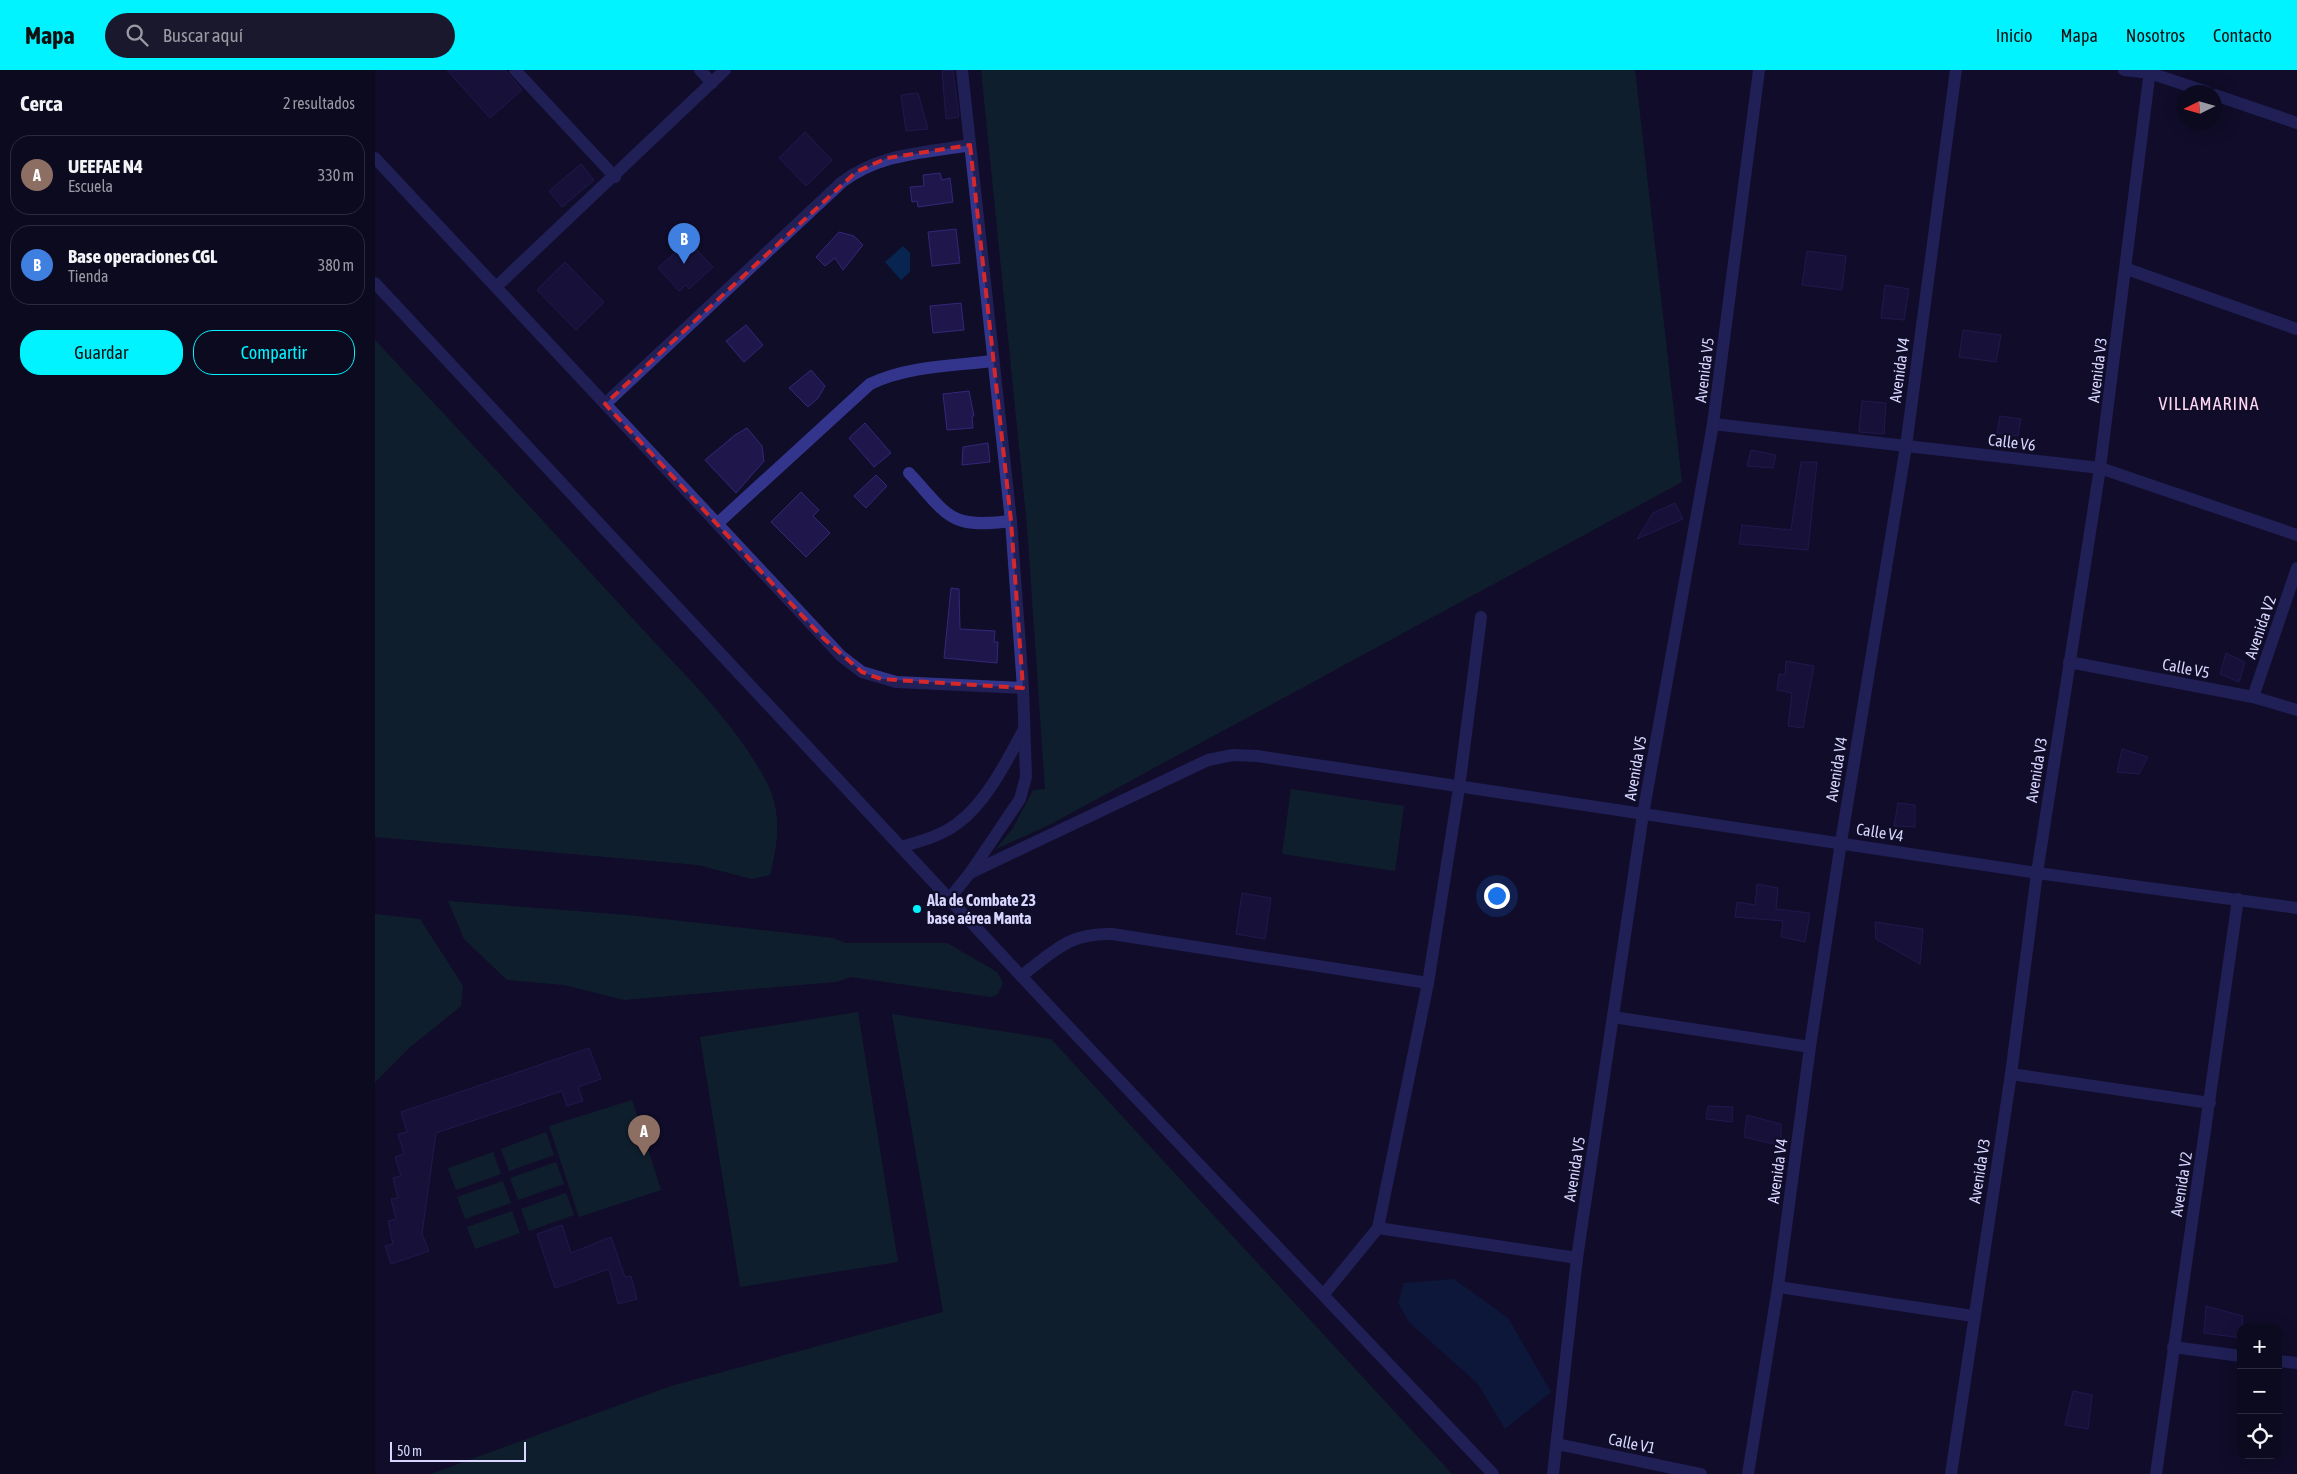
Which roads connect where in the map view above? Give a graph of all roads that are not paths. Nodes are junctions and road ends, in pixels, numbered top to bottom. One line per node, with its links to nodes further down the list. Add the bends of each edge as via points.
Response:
1 (515, 70): 15 (street)
2 (700, 70): 9 (street)
3 (725, 70): 9 (street)
4 (962, 70): 13 (street)
5 (1759, 70): 22 (street, Avenida V5)
6 (1956, 70): 23 (street, Avenida V4)
7 (2124, 70): 8 (street)
8 (2150, 71): 10 (street); 16 (street, Avenida V3)
9 (711, 83): 15 (street)
10 (2188, 85)
11 (2222, 97): 12 (street)
12 (2297, 123)
13 (970, 146): 20 (street); 21 (street, via 887,158 856,172)
14 (375, 158): 18 (street)
15 (615, 177): 18 (street)
16 (2127, 269): 19 (street); 24 (street, Avenida V3)
17 (375, 283): 39 (street)
18 (496, 287): 21 (street)
19 (2297, 329)
20 (993, 361): 26 (street); 27 (street, via 909,371 870,384)
21 (605, 404): 27 (street)
22 (1713, 424): 23 (street, Calle V6); 37 (street, Avenida V5)
23 (1906, 446): 24 (street, Calle V6); 38 (street, Avenida V4)
24 (2100, 468): 28 (street, Calle V6); 31 (street, Avenida V3)
25 (909, 473): 26 (street, via 951,518 980,525)
26 (1011, 521): 32 (street)
27 (718, 523): 32 (street, via 822,638 862,672 896,682)
28 (2297, 535)
29 (2297, 568): 33 (street, Avenida V2)
30 (1481, 617): 36 (street)
31 (2069, 662): 33 (street, Calle V5); 40 (street, Avenida V3)
32 (1023, 688): 35 (street)
33 (2253, 697): 34 (street, Calle V5)
34 (2297, 710)
35 (1024, 729): 39 (street, via 986,792 958,823 929,839); 41 (street, via 1026,777 1020,799)
36 (1459, 788): 37 (street, Calle V4); 41 (street, Calle V4, via 1233,755 1208,760); 46 (street)
37 (1643, 814): 38 (street, Calle V4); 47 (street, Avenida V5)
38 (1841, 842): 40 (street, Calle V4); 48 (street, Avenida V4)
39 (901, 847): 42 (street)
40 (2037, 873): 43 (street, Calle V4); 49 (street, Avenida V3)
41 (969, 874): 42 (street)
42 (949, 899): 45 (street)
43 (2238, 899): 44 (street, Calle V4); 50 (street, Avenida V2)
44 (2297, 908)
45 (1021, 976): 46 (street, via 1072,939 1090,934 1112,934); 54 (street)
46 (1429, 982): 51 (street)
47 (1613, 1017): 48 (street); 52 (street, Avenida V5)
48 (1810, 1047): 53 (street, Avenida V4)
49 (2011, 1074): 50 (street); 55 (street, Avenida V3)
50 (2210, 1103): 56 (street, Avenida V2)
51 (1378, 1228): 52 (street); 54 (street)
52 (1577, 1258): 60 (street, Avenida V5)
53 (1778, 1287): 55 (street); 64 (street, Avenida V4)
54 (1323, 1294): 61 (street)
55 (1973, 1316): 65 (street, Avenida V3)
56 (2173, 1347): 57 (street); 66 (street, Avenida V2)
57 (2237, 1355)
58 (2282, 1362): 59 (street)
59 (2297, 1364)
60 (1557, 1444): 62 (street, Avenida V5); 63 (street, Calle V1)
61 (1493, 1474)
62 (1553, 1474)
63 (1701, 1474)
64 (1749, 1474)
65 (1951, 1474)
66 (2156, 1474)

